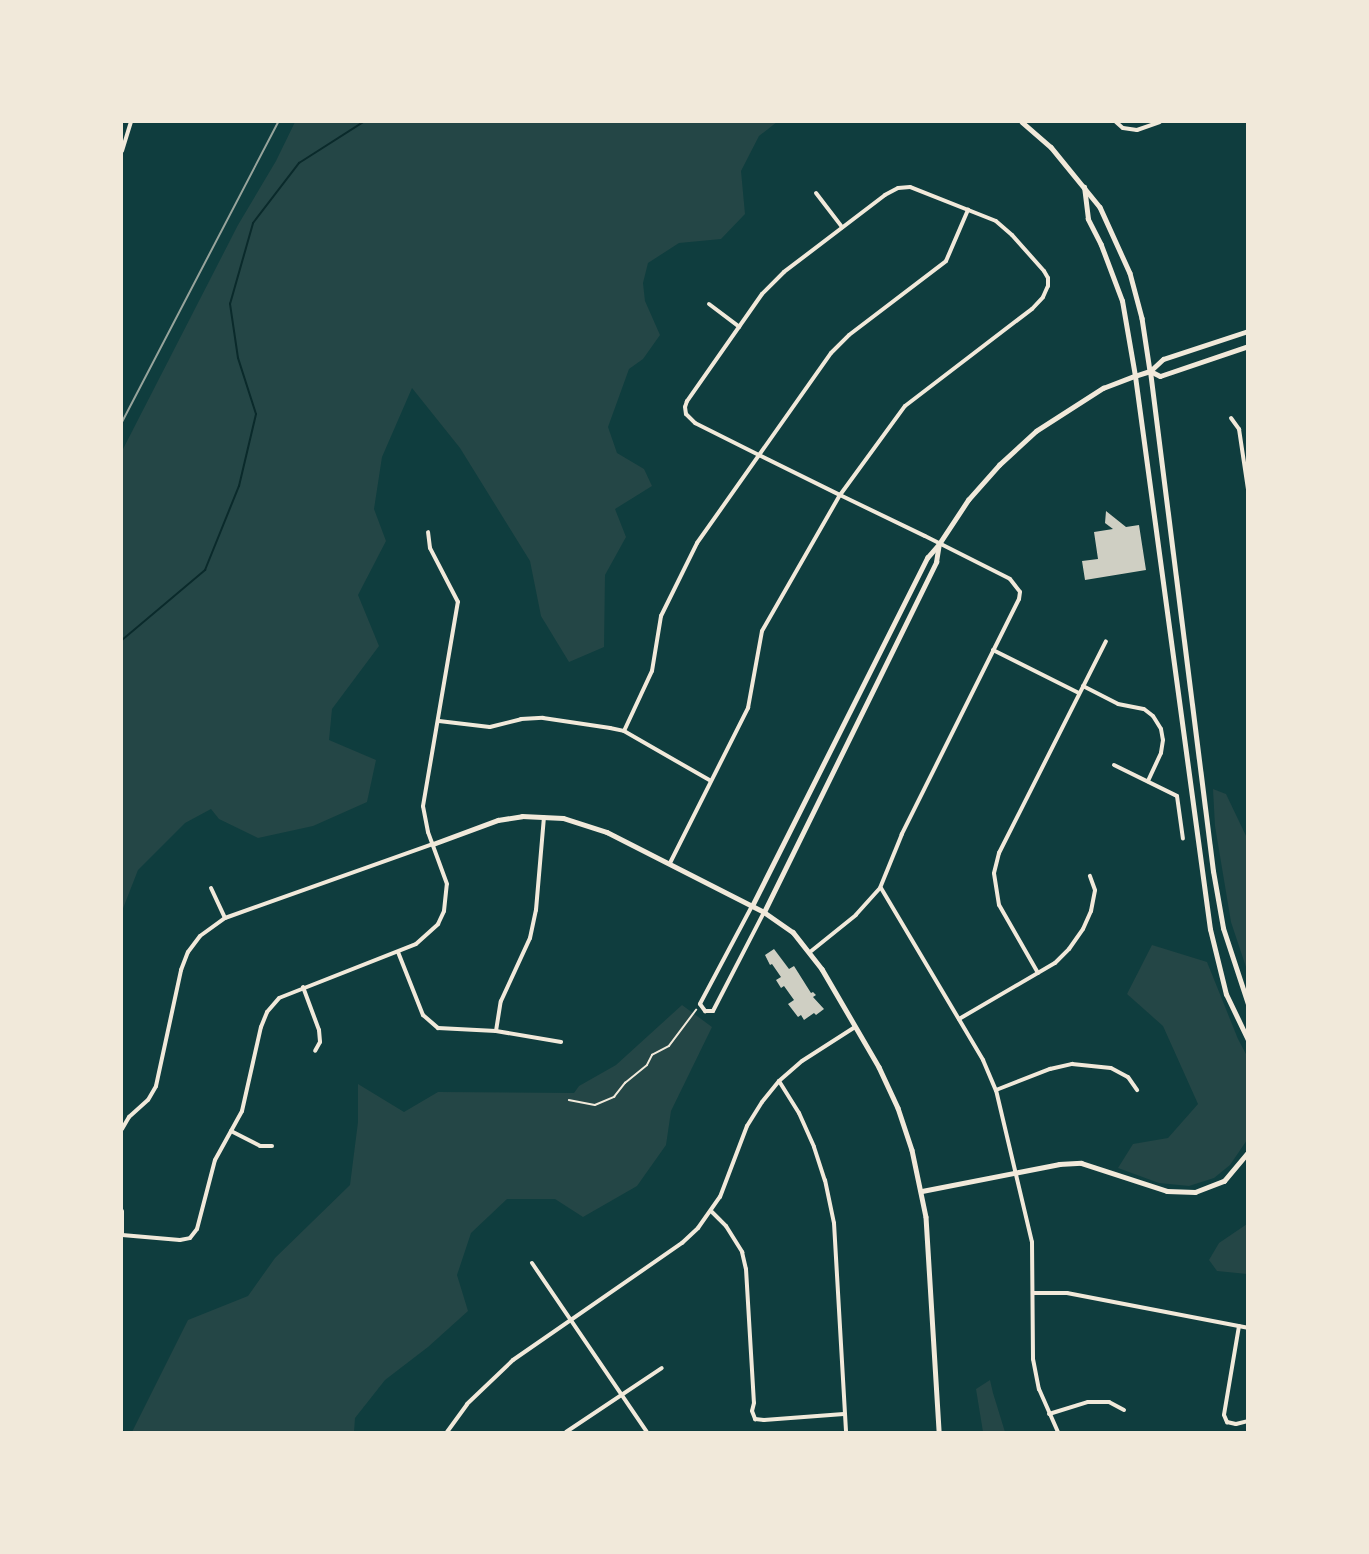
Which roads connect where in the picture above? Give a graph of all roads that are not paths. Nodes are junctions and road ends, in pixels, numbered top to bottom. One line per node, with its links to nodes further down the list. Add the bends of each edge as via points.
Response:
1 (131, 122): 5 (street)
2 (1022, 122): 6 (street, via 1051,147)
3 (1116, 122): 4 (street, via 1123,128 1137,129)
4 (1160, 122)
5 (122, 150)
6 (1084, 187): 14 (street, via 1100,207 1130,273); 15 (street, via 1088,219 1122,301)
7 (816, 194): 9 (street)
8 (968, 210): 9 (street, via 910,187 898,188); 17 (street, via 946,261 831,353); 19 (street, via 996,221 1012,235 1044,271 1048,286 1032,309 905,406)
9 (842, 227): 11 (street, via 784,272 762,294)
10 (709, 304): 11 (street)
11 (739, 327): 17 (street, via 687,401 686,414 695,423)
12 (1248, 331): 14 (main road, via 1158,361)
13 (1248, 346): 14 (main road, via 1160,376)
14 (1150, 371): 15 (main road); 45 (main road, via 1213,871 1223,928)
15 (1135, 376): 21 (street, via 1067,409 1016,448 968,500); 49 (main road, via 1210,929 1227,994)
16 (1231, 418): 18 (street, via 1239,429)
17 (759, 455): 19 (street); 27 (street, via 697,543 671,594 662,616 652,671)
18 (1248, 489)
19 (840, 495): 21 (street); 29 (street, via 762,631 748,708)
20 (428, 531): 26 (street, via 430,548 458,602)
21 (939, 544): 23 (street, via 1017,586 1019,598); 38 (street, via 927,558); 39 (street, via 936,562)
22 (1106, 640): 24 (street)
23 (993, 650): 25 (street); 37 (street, via 902,834)
24 (1083, 686): 25 (street); 30 (street, via 1154,716 1163,740)
25 (1079, 693): 43 (street, via 999,853 994,873 999,905)
26 (439, 721): 27 (street, via 490,727 543,718); 33 (street, via 423,806)
27 (624, 731): 29 (street)
28 (1114, 765): 30 (street)
29 (711, 781): 34 (street)
30 (1148, 781): 32 (street, via 1177,796)
31 (544, 817): 33 (street, via 498,820); 34 (street, via 563,818 607,832); 48 (street, via 530,938 501,1001)
32 (1183, 839)
33 (433, 844): 40 (street); 41 (street, via 447,885 444,911 429,934)
34 (670, 863): 38 (street)
35 (1090, 876): 43 (street, via 1095,890 1083,929 1055,963)
36 (211, 888): 40 (street)
37 (880, 888): 42 (street, via 856,915); 46 (street)
38 (752, 906): 39 (street); 39 (street, via 700,1004 705,1011 713,1011)
39 (764, 912): 42 (street, via 793,932)
40 (225, 918): 55 (street, via 200,936 189,952 181,970 156,1086)
41 (399, 952): 44 (street); 48 (street, via 423,1015 430,1023 448,1030)
42 (810, 952): 47 (street)
43 (1038, 973): 46 (street)
44 (303, 987): 51 (street, via 319,1030 320,1042); 56 (street, via 279,998 267,1012 242,1111)
45 (1248, 1004)
46 (959, 1020): 53 (street)
47 (855, 1027): 52 (street); 60 (street, via 898,1108)
48 (496, 1031): 50 (street)
49 (1248, 1040)
50 (561, 1042)
51 (315, 1051)
52 (779, 1081): 62 (street, via 747,1126); 72 (street, via 814,1147 834,1223)
53 (996, 1090): 54 (street, via 1072,1064 1111,1068 1128,1077); 59 (street)
54 (1137, 1090)
55 (122, 1129)
56 (231, 1131): 57 (street, via 260,1146); 63 (street, via 214,1160 197,1229 190,1238)
57 (272, 1146)
58 (1248, 1152): 59 (street, via 1224,1181 1195,1192 1167,1191 1081,1163)
59 (1018, 1172): 60 (street); 65 (street, via 1032,1242)
60 (922, 1191): 79 (street)
61 (122, 1211): 63 (street)
62 (712, 1212): 66 (street, via 682,1243); 72 (street, via 742,1252 746,1269 755,1419)
63 (122, 1235)
64 (532, 1263): 66 (street)
65 (1033, 1293): 67 (street, via 1067,1293); 73 (street, via 1033,1359)
66 (571, 1319): 70 (street); 75 (street, via 489,1380)
67 (1239, 1326): 68 (street); 74 (street, via 1224,1415 1227,1422)
68 (1248, 1328)
69 (662, 1368): 70 (street)
70 (622, 1394): 76 (street); 77 (street)
71 (1124, 1410): 73 (street, via 1109,1402 1088,1402)
72 (844, 1414): 78 (street)
73 (1049, 1414): 80 (street)
74 (1248, 1421)
75 (447, 1432)
76 (566, 1432)
77 (647, 1432)
78 (846, 1432)
79 (939, 1432)
80 (1058, 1432)

